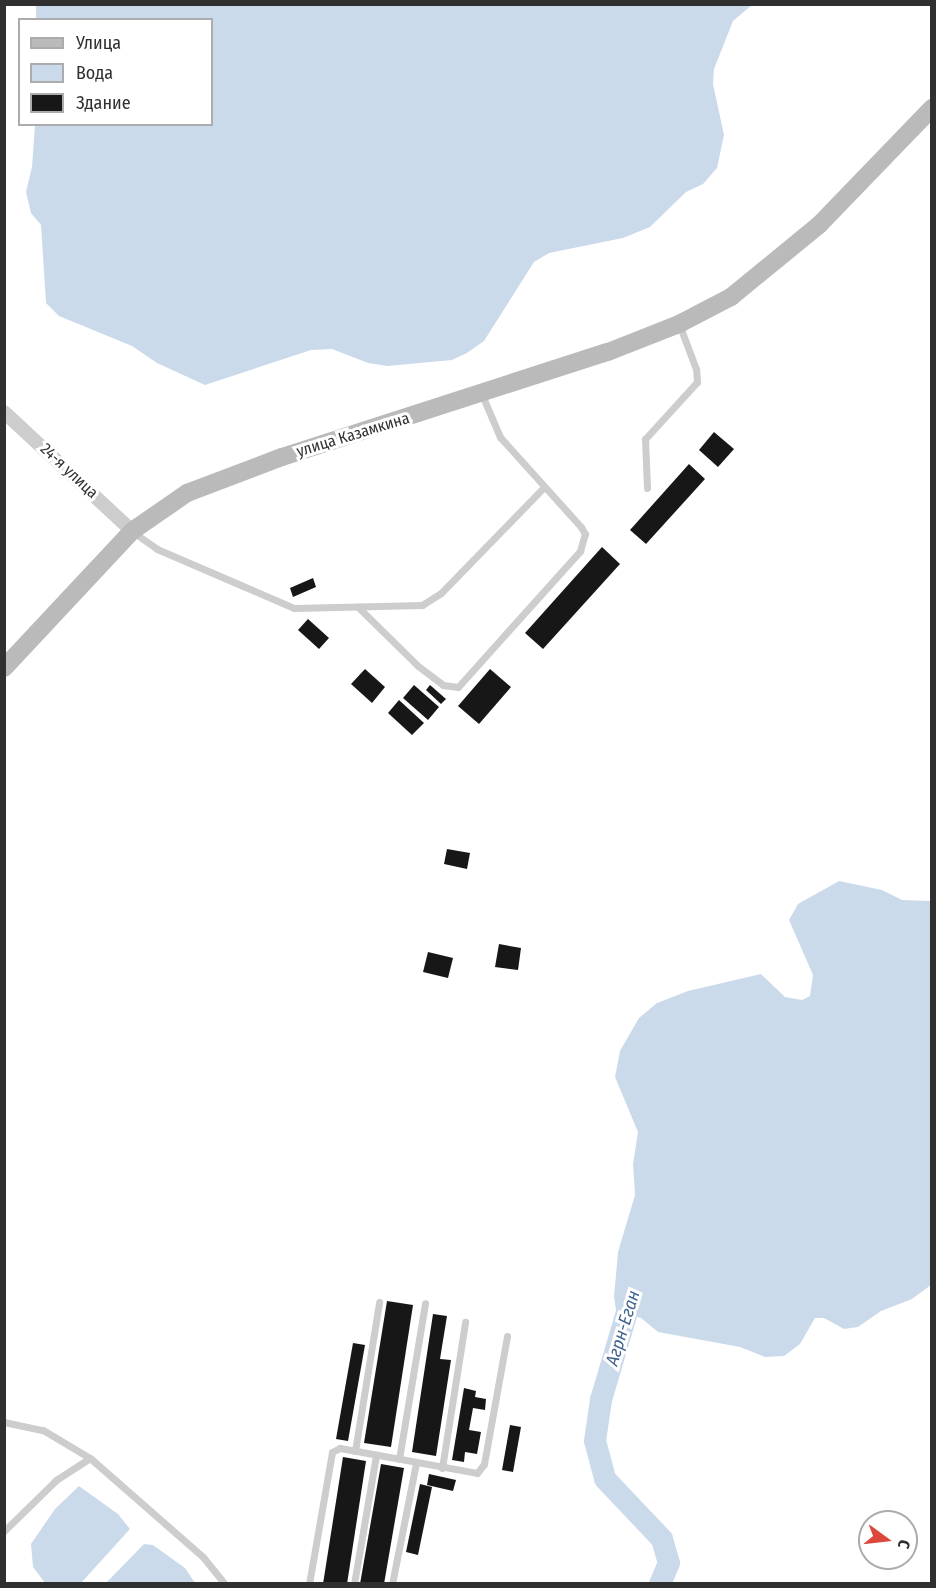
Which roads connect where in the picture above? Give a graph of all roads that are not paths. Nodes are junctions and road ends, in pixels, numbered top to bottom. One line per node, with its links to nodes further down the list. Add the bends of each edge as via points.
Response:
1 (932, 108): 2 (main road, улица Казамкина, via 819,225 754,281)
2 (679, 324): 3 (main road, улица Казамкина); 6 (lane, via 697,382 645,439)
3 (482, 395): 5 (lane, via 500,437); 7 (main road, улица Казамкина, via 212,482 167,504)
4 (4, 412): 7 (street, 24-я улица)
5 (544, 488): 8 (lane, via 431,601 411,606); 8 (lane, via 581,527 585,543 464,684 450,687 438,681)
6 (646, 488)
7 (132, 531): 8 (lane, via 157,549 286,606); 9 (main road, улица Казамкина)
8 (358, 608)
9 (4, 668)
10 (380, 1302): 15 (lane)
11 (425, 1303): 18 (lane)
12 (465, 1322): 20 (lane)
13 (507, 1336): 20 (lane, via 484,1464 471,1474)
14 (4, 1422): 17 (lane, via 43,1430)
15 (355, 1451): 16 (lane); 23 (lane, via 340,1448 330,1458)
16 (376, 1455): 18 (lane); 24 (lane)
17 (90, 1458): 21 (lane, via 56,1480); 22 (lane, via 203,1557)
18 (399, 1460): 19 (lane)
19 (416, 1463): 20 (lane); 25 (lane)
20 (442, 1468)
21 (4, 1531)
22 (225, 1584)
23 (309, 1584)
24 (354, 1584)
25 (392, 1584)

